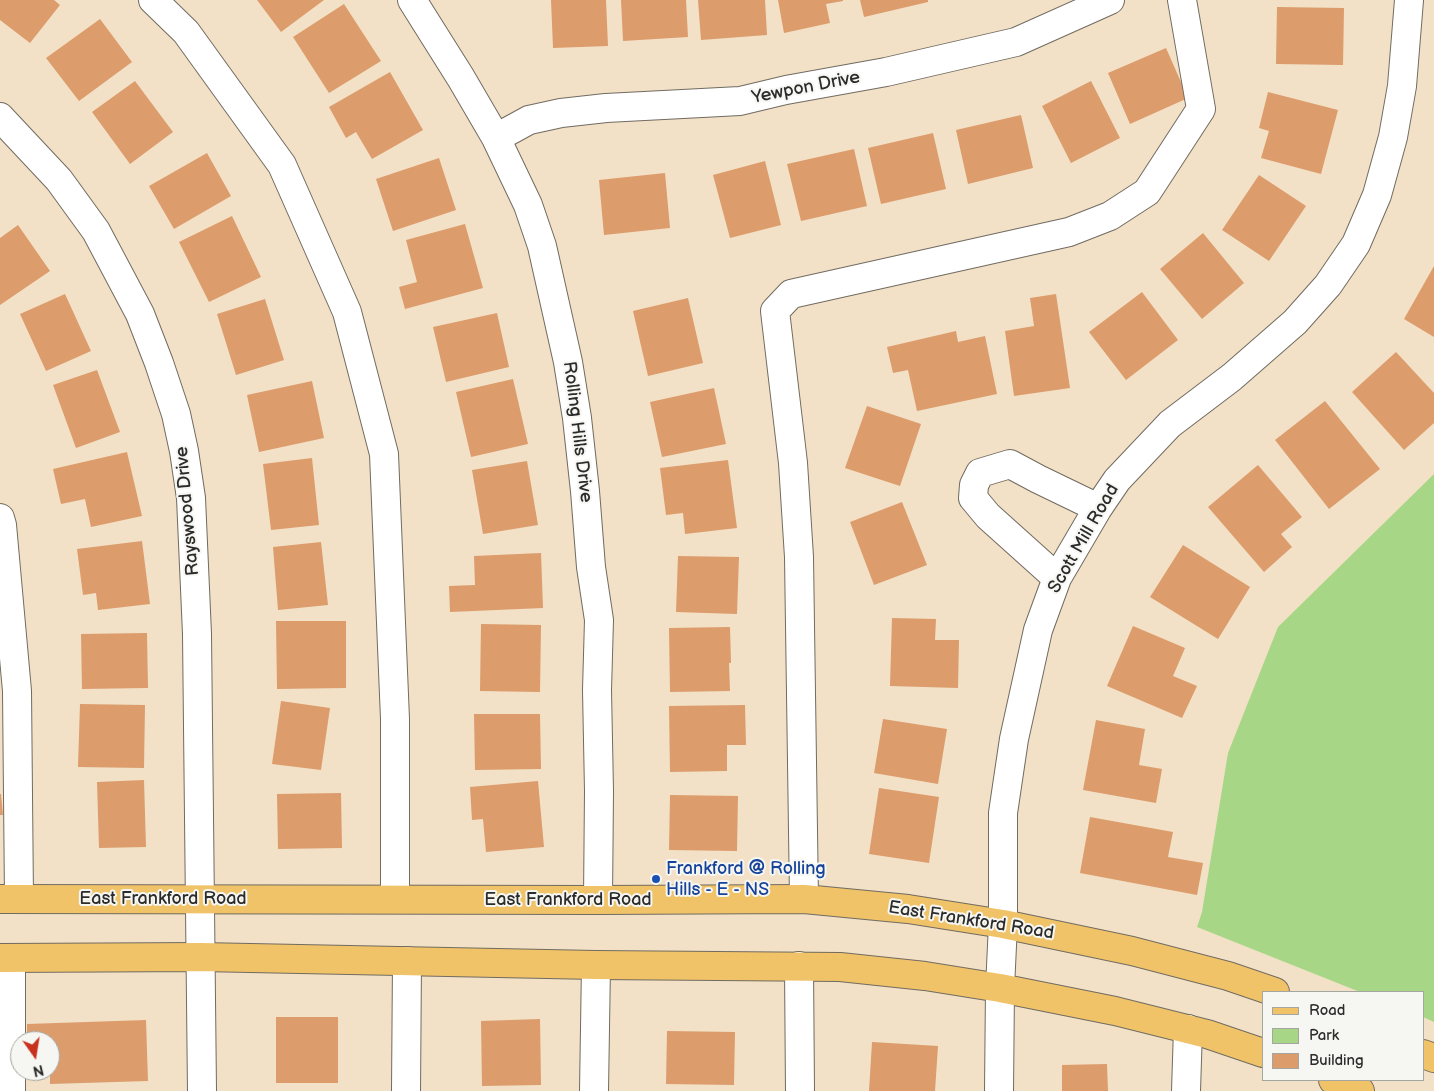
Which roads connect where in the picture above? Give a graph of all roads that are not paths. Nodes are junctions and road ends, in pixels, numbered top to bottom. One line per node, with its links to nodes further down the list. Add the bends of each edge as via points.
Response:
1 (153, 0): 13 (street, via 186,32 282,165 347,312 384,454 395,719)
2 (412, 0): 7 (street, Rolling Hills Drive)
3 (1110, 0): 7 (street, Yewpon Drive, via 1016,42 886,72 740,101 560,113 529,120)
4 (1182, 0): 14 (street, via 1201,109 1147,192 1110,216 1069,232 791,294 775,311 799,557)
5 (1409, 0): 8 (street, Scott Mill Road, via 1402,86 1393,138 1377,195 1356,244 1328,285 1295,322 1232,377 1170,424 1117,480)
6 (0, 117): 11 (street, Rayswood Drive, via 59,180 96,231 140,314 176,414 184,451 192,528 197,634)
7 (496, 138): 15 (street, Rolling Hills Drive, via 528,205 542,246 577,418 599,620)
8 (1098, 508): 10 (street, Scott Mill Road); 10 (street, via 1010,464 980,473 973,498 988,516)
9 (0, 518): 12 (street, via 17,691)
10 (1056, 578): 16 (street, Scott Mill Road, via 1038,630 1014,739 1003,813)
11 (200, 898): 12 (main road, East Frankford Road); 13 (main road, East Frankford Road); 17 (street, Rayswood Drive)
12 (9, 899)
13 (395, 899): 15 (main road, East Frankford Road)
14 (804, 899): 15 (main road, East Frankford Road); 16 (main road, East Frankford Road, via 908,909)
15 (598, 900)
16 (1003, 924): 22 (street, Scott Mill Road); 23 (main road, East Frankford Road, via 1132,951)
17 (202, 957): 18 (main road); 19 (main road); 27 (street, Rayswood Drive)
18 (6, 958): 26 (street)
19 (407, 961): 20 (main road); 28 (street)
20 (596, 965): 21 (main road); 29 (street)
21 (799, 966): 22 (main road, via 925,976); 30 (street)
22 (1000, 988): 24 (main road); 31 (street, Scott Mill Road)
23 (1272, 991)
24 (1188, 1029): 25 (main road); 32 (street)
25 (1262, 1053)
26 (11, 1091)
27 (202, 1091)
28 (406, 1091)
29 (594, 1091)
30 (800, 1091)
31 (999, 1091)
32 (1186, 1091)

